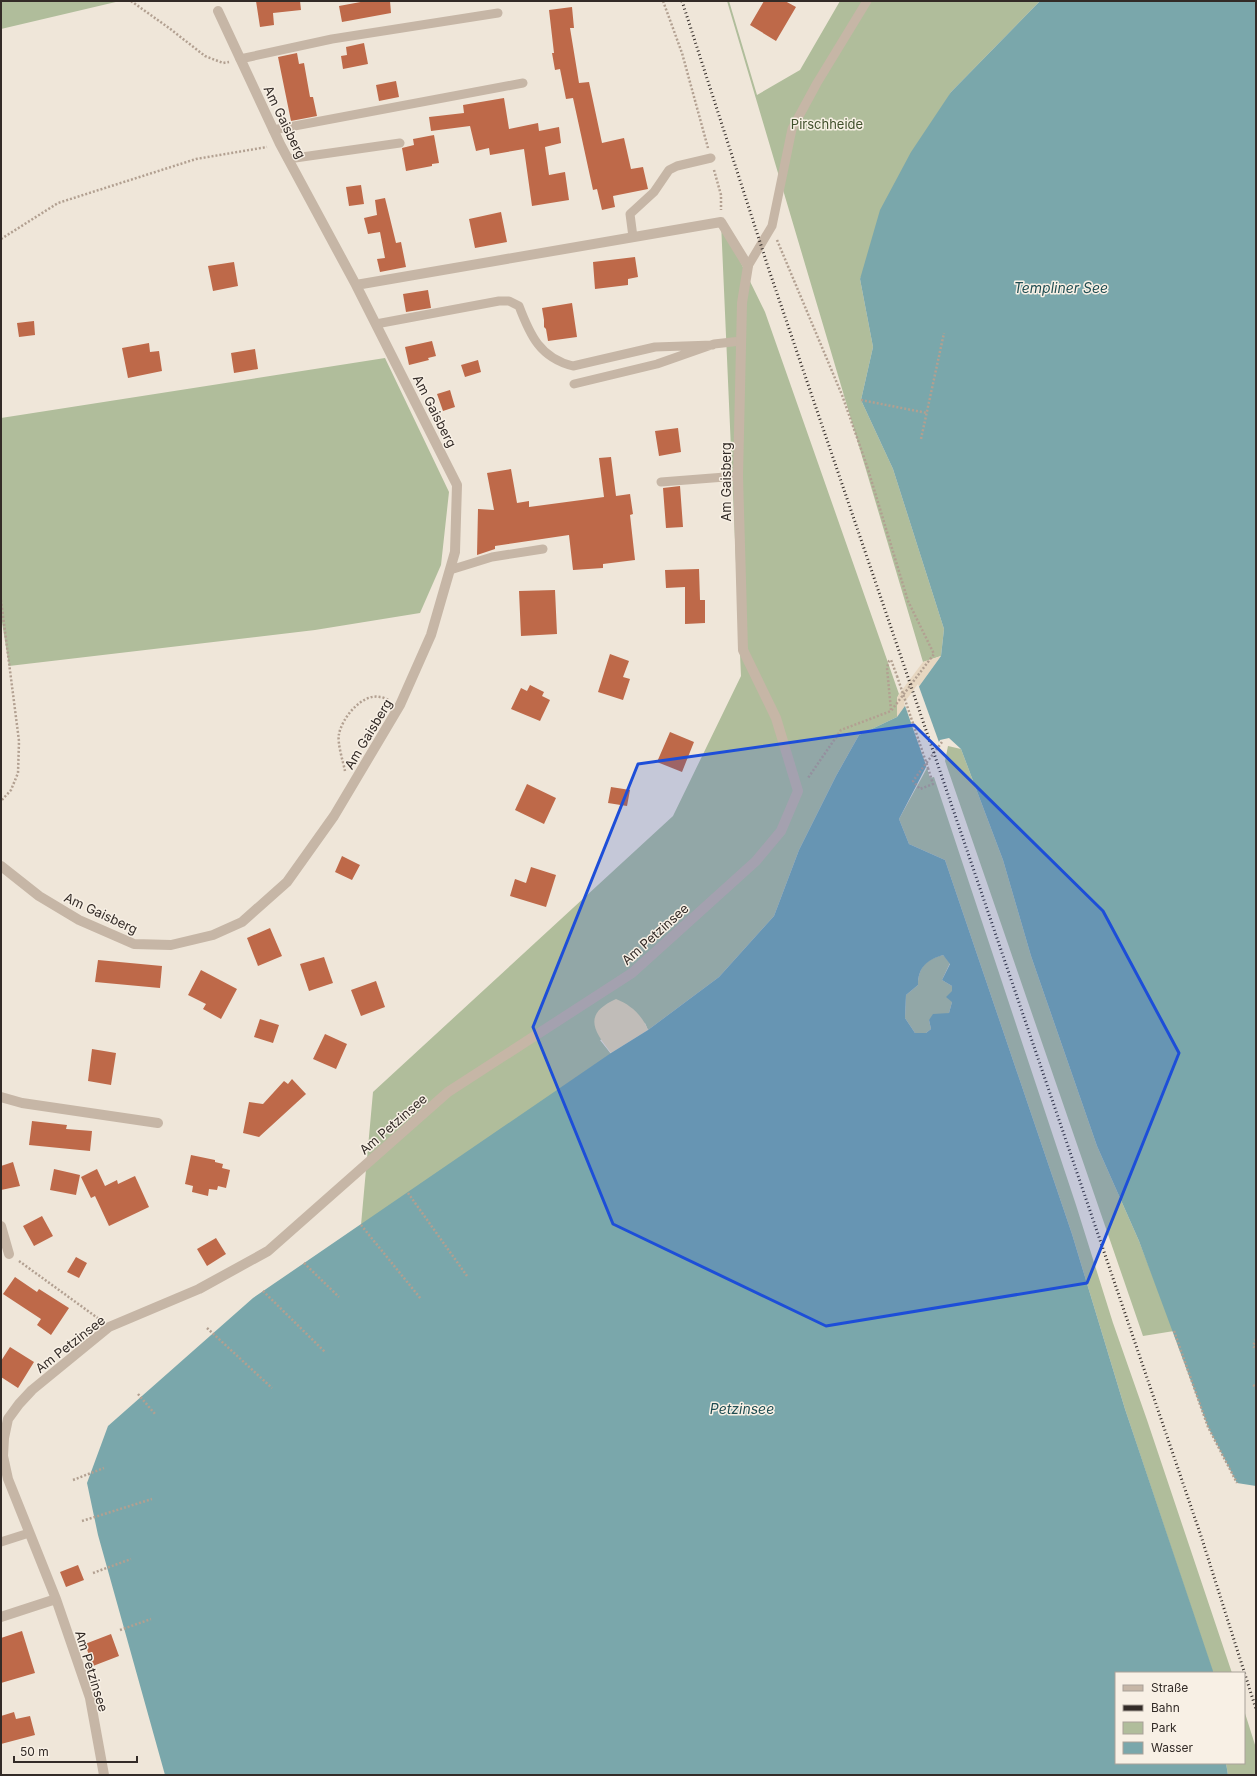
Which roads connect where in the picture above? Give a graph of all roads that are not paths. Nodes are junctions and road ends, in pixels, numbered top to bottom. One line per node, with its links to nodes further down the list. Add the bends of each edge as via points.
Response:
1 (867, 1): 11 (lane, Am Gaisberg, via 792,129 772,226)
2 (218, 11): 4 (street, Am Gaisberg)
3 (498, 13): 4 (lane, via 332,39)
4 (240, 59): 6 (street, Am Gaisberg)
5 (523, 84): 6 (lane)
6 (273, 130): 9 (street, Am Gaisberg)
7 (400, 143): 9 (lane)
8 (711, 158): 10 (lane, via 669,170 654,192 630,214)
9 (288, 159): 12 (street, Am Gaisberg)
10 (633, 237): 11 (street, via 721,222); 12 (street)
11 (748, 266): 14 (street, Am Gaisberg, via 742,302)
12 (356, 285): 13 (street, Am Gaisberg)
13 (376, 324): 15 (lane, via 509,301 519,306 533,338 549,356 573,366 655,347); 20 (street, Am Gaisberg, via 457,485 455,552)
14 (741, 341): 15 (lane); 17 (street, Am Gaisberg)
15 (713, 345): 16 (lane, via 657,364)
16 (574, 384)
17 (738, 476): 18 (lane); 21 (street, Am Gaisberg, via 743,650 776,718)
18 (661, 482)
19 (543, 549): 20 (lane, via 492,557)
20 (450, 570): 22 (street, Am Gaisberg, via 431,635 400,705 355,782 287,882 242,922 213,935 171,945 134,944 79,920)
21 (798, 791): 27 (street, Am Petzinsee, via 781,831 756,861 632,974 448,1092 268,1251 198,1289 110,1327 32,1390 8,1419 3,1456 8,1479)
22 (3, 869)
23 (1, 1097): 24 (street)
24 (158, 1122)
25 (1, 1226): 26 (street)
26 (5, 1253)
27 (29, 1533): 28 (lane); 29 (street, Am Petzinsee)
28 (1, 1542)
29 (56, 1599): 30 (street); 31 (street, Am Petzinsee, via 90,1698)
30 (1, 1617)
31 (104, 1775)

